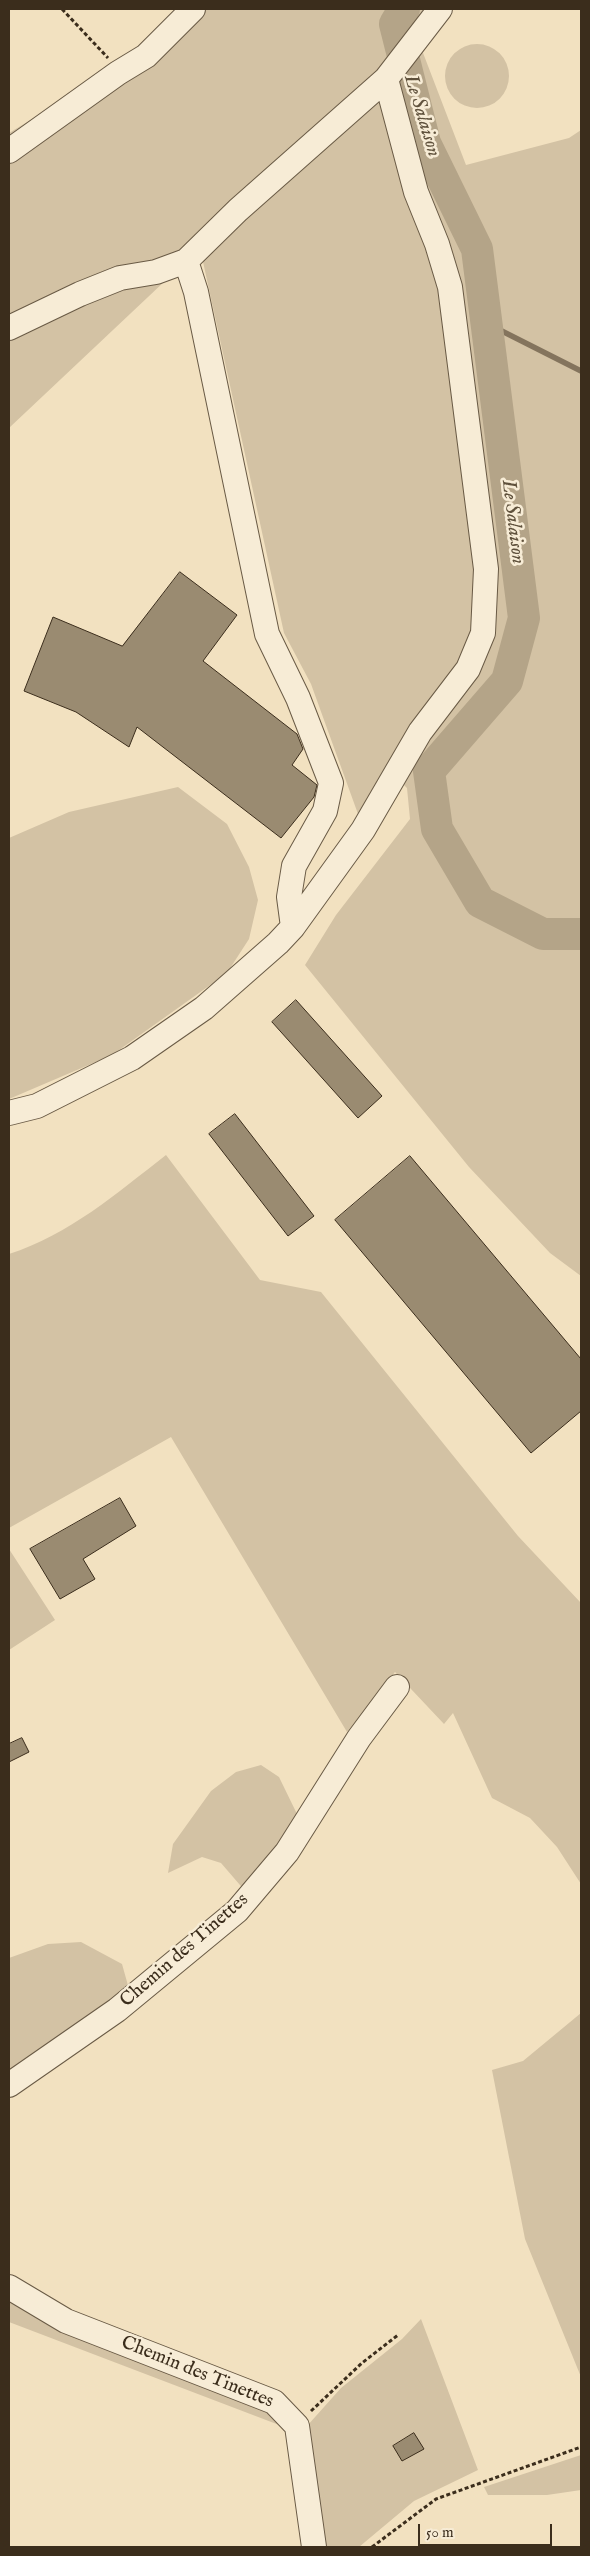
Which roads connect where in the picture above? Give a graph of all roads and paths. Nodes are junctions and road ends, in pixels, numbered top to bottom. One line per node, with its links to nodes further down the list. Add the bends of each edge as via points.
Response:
1 (62, 9): 4 (path, via 102,50)
2 (193, 9): 4 (street, via 146,56)
3 (440, 9): 5 (street)
4 (118, 73): 6 (street)
5 (388, 77): 7 (street, via 238,210); 9 (street, via 416,192 450,287 486,569 483,633 468,669 420,732 363,830)
6 (9, 151)
7 (186, 261): 8 (street, via 156,272 120,278); 9 (street, via 198,302 267,634 298,698 332,782 325,811 294,866 289,897)
8 (9, 328)
9 (293, 927): 10 (street, via 204,1008 132,1058 37,1106)
10 (9, 1113)
11 (397, 1687): 12 (street, Chemin des Tinettes, via 359,1738 287,1852 237,1911 117,2010)
12 (9, 2085)
13 (9, 2287): 15 (street, Chemin des Tinettes, via 66,2321 274,2402)
14 (398, 2335): 15 (path, via 320,2400)
15 (297, 2426): 17 (street)
16 (581, 2447): 18 (path, via 436,2499)
17 (314, 2547)
18 (372, 2547)

